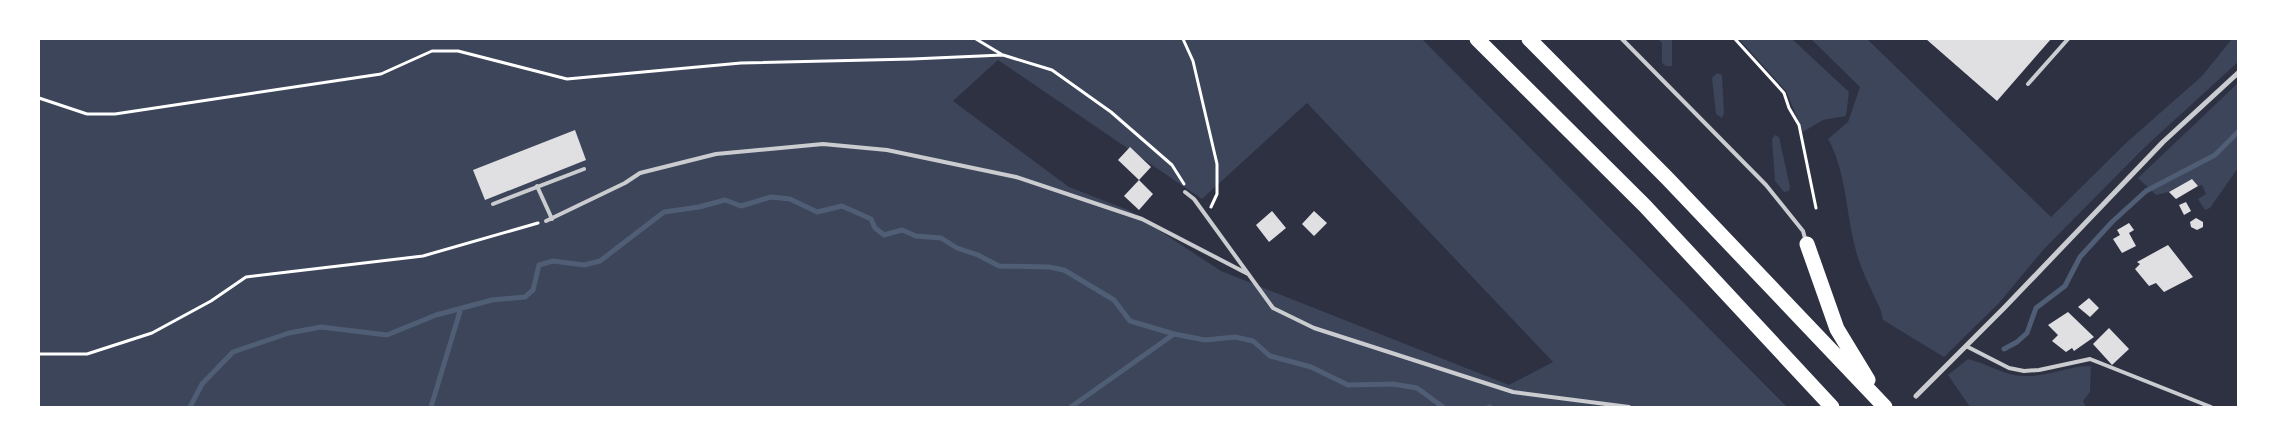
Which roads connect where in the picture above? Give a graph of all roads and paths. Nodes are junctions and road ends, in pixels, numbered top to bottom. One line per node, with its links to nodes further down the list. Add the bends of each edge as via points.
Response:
1 (976, 39): 8 (path)
2 (1183, 39): 18 (path, via 1194,61 1217,164 1218,194)
3 (1477, 39): 27 (highway, via 1645,206)
4 (1529, 39): 28 (highway, via 1668,179)
5 (1622, 39): 21 (lane, via 1766,185 1803,231)
6 (1734, 39): 17 (path, via 1784,93 1799,126)
7 (2068, 39): 10 (lane)
8 (1003, 55): 11 (path, via 741,63 568,79 458,51 432,51 381,74 115,114 87,114); 12 (path, via 1052,70 1111,112)
9 (2238, 73): 23 (street, via 2163,142)
10 (2028, 84)
11 (39, 98)
12 (1172, 165)
13 (584, 169): 14 (lane)
14 (537, 186): 16 (lane); 19 (lane)
15 (1184, 192): 18 (lane, via 1194,199)
16 (493, 204)
17 (1816, 208)
18 (1206, 216): 22 (lane)
19 (552, 219): 20 (lane); 22 (lane, via 648,171 716,154 823,144 887,150 1016,177 1142,219)
20 (546, 221): 24 (path, via 422,256 246,277 211,301 152,333 87,354)
21 (1807, 244): 28 (highway, via 1837,329)
22 (1248, 274): 26 (lane, via 1273,308 1314,328 1513,392)
23 (1966, 346): 25 (street); 29 (lane, via 2010,368 2024,371 2090,359)
24 (39, 354)
25 (1916, 396)
26 (1629, 407)
27 (1832, 407)
28 (1884, 407)
29 (2211, 407)

